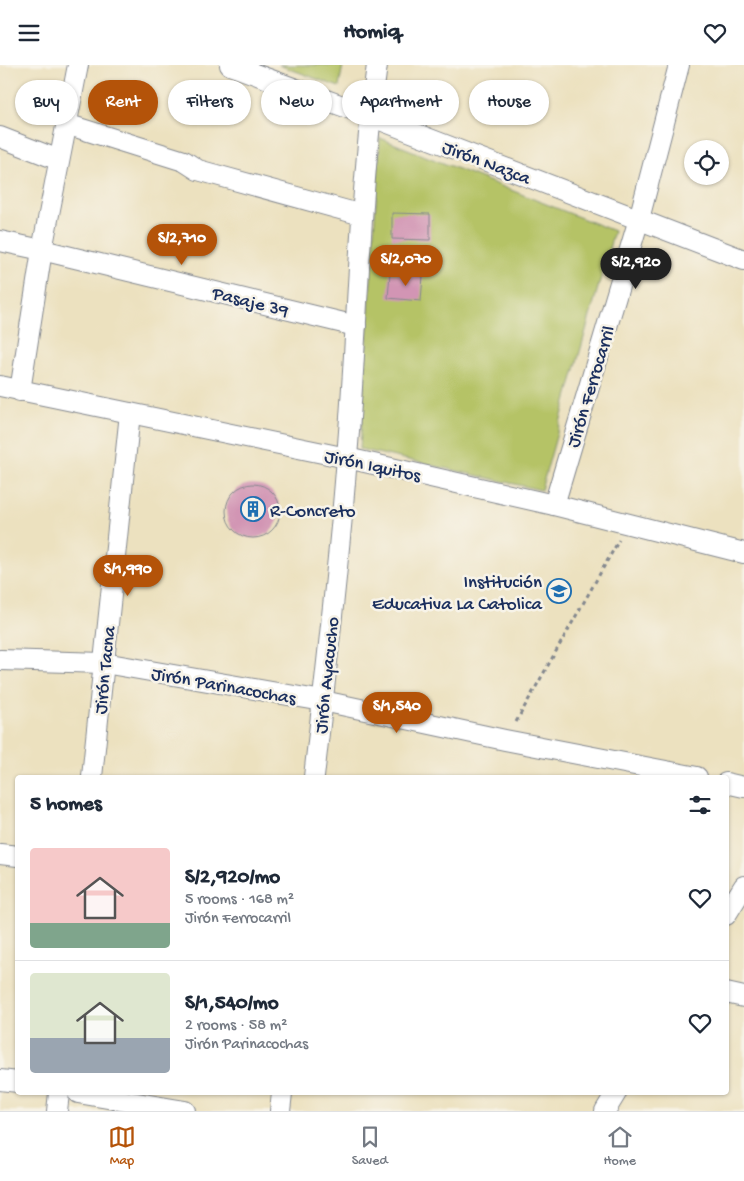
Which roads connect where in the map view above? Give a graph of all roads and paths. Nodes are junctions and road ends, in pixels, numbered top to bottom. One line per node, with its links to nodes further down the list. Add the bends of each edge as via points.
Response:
1 (78, 65): 5 (street)
2 (230, 65): 7 (street, Jirón Nazca)
3 (377, 65): 6 (street, Jirón Ayacucho)
4 (679, 65): 15 (street, Jirón Ferrocarril)
5 (75, 80)
6 (375, 80)
7 (342, 106)
8 (66, 125): 13 (street)
9 (69, 125): 14 (street, via 184,161 198,170)
10 (369, 125): 14 (street, Jirón Ayacucho)
11 (394, 125): 15 (street, Jirón Nazca)
12 (0, 137): 13 (street)
13 (59, 160): 17 (street)
14 (362, 215): 19 (street, Jirón Ayacucho)
15 (639, 219): 18 (street, Jirón Nazca); 24 (street, Jirón Ferrocarril)
16 (0, 241): 17 (street, Pasaje 39)
17 (42, 250): 19 (street, Pasaje 39); 21 (street)
18 (744, 260)
19 (356, 326): 23 (street, Jirón Ayacucho)
20 (0, 386): 21 (street, Jirón Iquitos)
21 (20, 391): 22 (street, Jirón Iquitos)
22 (130, 413): 23 (street, Jirón Iquitos); 28 (street, Jirón Tacna)
23 (347, 458): 24 (street, Jirón Iquitos); 29 (street, Jirón Ayacucho)
24 (554, 505): 25 (street, Jirón Iquitos)
25 (629, 523): 26 (street, Jirón Iquitos); 30 (path)
26 (744, 553)
27 (0, 660): 28 (street, Jirón Parinacochas)
28 (104, 663): 29 (street, Jirón Parinacochas); 31 (street, Jirón Tacna)
29 (322, 701): 30 (street, Jirón Parinacochas); 32 (street, Jirón Ayacucho)
30 (505, 740): 33 (street, Jirón Parinacochas)
31 (92, 775)
32 (314, 775)
33 (686, 775)
34 (729, 784): 35 (street)
35 (744, 787)
36 (0, 854): 37 (street)
37 (15, 856)
38 (744, 886): 39 (street)
39 (729, 910)
40 (729, 994): 41 (street)
41 (744, 997)
42 (0, 1080): 43 (street)
43 (15, 1082)
44 (59, 1095): 48 (street)
45 (90, 1095): 49 (street)
46 (282, 1095): 50 (street)
47 (615, 1095): 51 (street)
48 (57, 1111)
49 (185, 1111)
50 (280, 1111)
51 (605, 1111)

